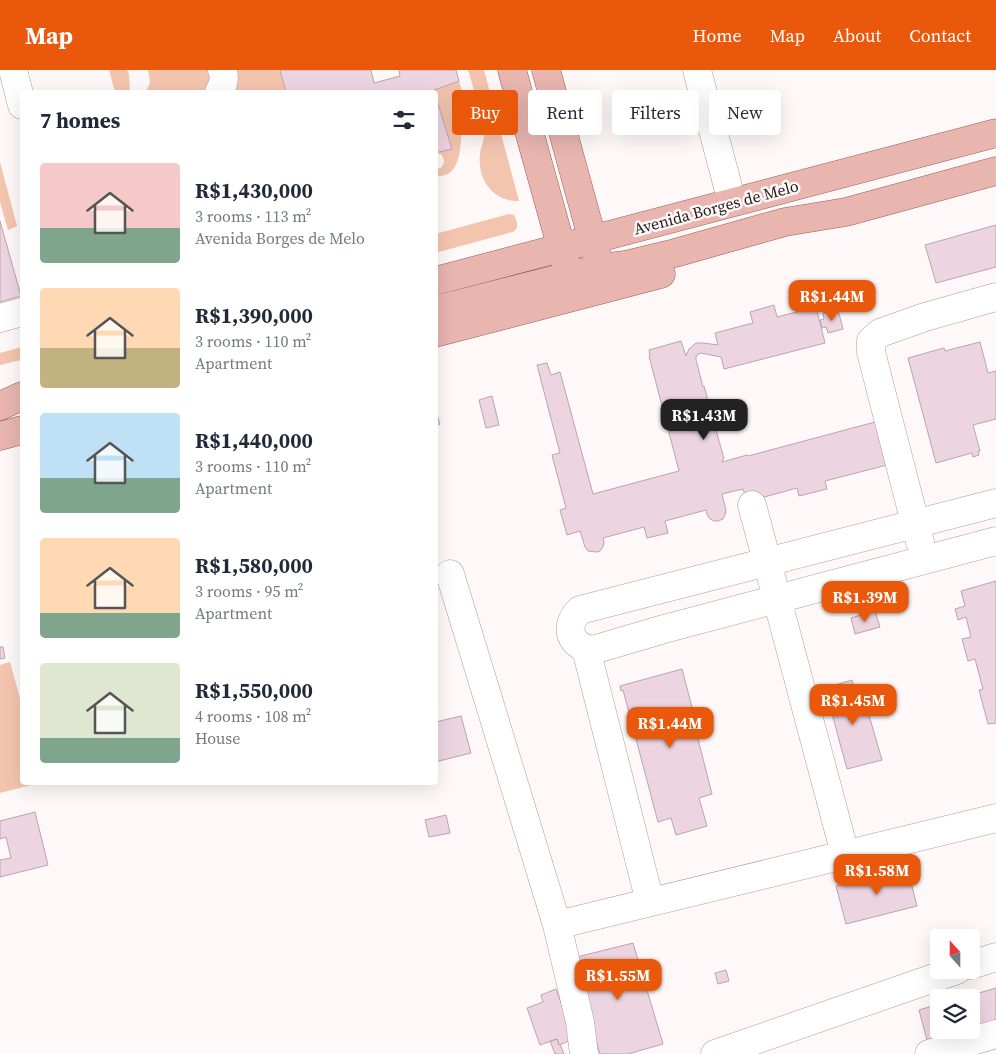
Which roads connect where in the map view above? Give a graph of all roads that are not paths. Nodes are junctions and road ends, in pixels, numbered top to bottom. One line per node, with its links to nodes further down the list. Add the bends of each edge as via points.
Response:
1 (13, 70): 7 (street)
2 (222, 70): 6 (street, via 224,84)
3 (512, 70): 15 (main road)
4 (546, 70): 14 (main road)
5 (696, 70): 12 (street)
6 (220, 90)
7 (20, 97)
8 (996, 133): 10 (main road, Avenida Borges de Melo)
9 (996, 143): 11 (main road, via 966,162 969,175)
10 (927, 152): 12 (main road, Avenida Borges de Melo); 13 (main road, via 938,163 930,177)
11 (987, 174): 13 (main road, Avenida Borges de Melo)
12 (732, 202): 14 (main road, Avenida Borges de Melo)
13 (846, 212): 16 (main road, Avenida Borges de Melo, via 785,222 675,254); 23 (main road, Avenida Borges de Melo, via 788,236 728,255)
14 (593, 239): 15 (main road, Avenida Borges de Melo); 16 (main road)
15 (561, 247): 17 (main road); 18 (main road, Avenida Borges de Melo)
16 (601, 268): 17 (main road, Avenida Borges de Melo)
17 (569, 276): 20 (main road, Avenida Borges de Melo)
18 (438, 280)
19 (996, 297): 32 (street, via 880,333 872,341 871,352)
20 (438, 309)
21 (20, 313): 22 (street)
22 (0, 318)
23 (438, 333)
24 (20, 391): 25 (main road)
25 (0, 396)
26 (20, 397): 27 (main road)
27 (0, 406)
28 (20, 431): 29 (main road)
29 (0, 436)
30 (996, 503): 32 (street)
31 (752, 505): 35 (street)
32 (915, 525): 34 (street); 35 (street)
33 (996, 541): 34 (street)
34 (925, 560): 37 (street)
35 (768, 562): 37 (street); 38 (street, via 580,610 570,628 575,642)
36 (450, 574): 42 (street)
37 (777, 599): 38 (street, via 593,650); 40 (street)
38 (586, 649): 41 (street)
39 (996, 818): 40 (street)
40 (845, 854): 41 (street)
41 (650, 902): 42 (street)
42 (557, 925): 47 (street, via 580,1022)
43 (996, 956): 44 (street)
44 (980, 962)
45 (931, 979): 48 (street)
46 (996, 1034): 49 (street)
47 (584, 1054)
48 (715, 1054)
49 (929, 1054)

